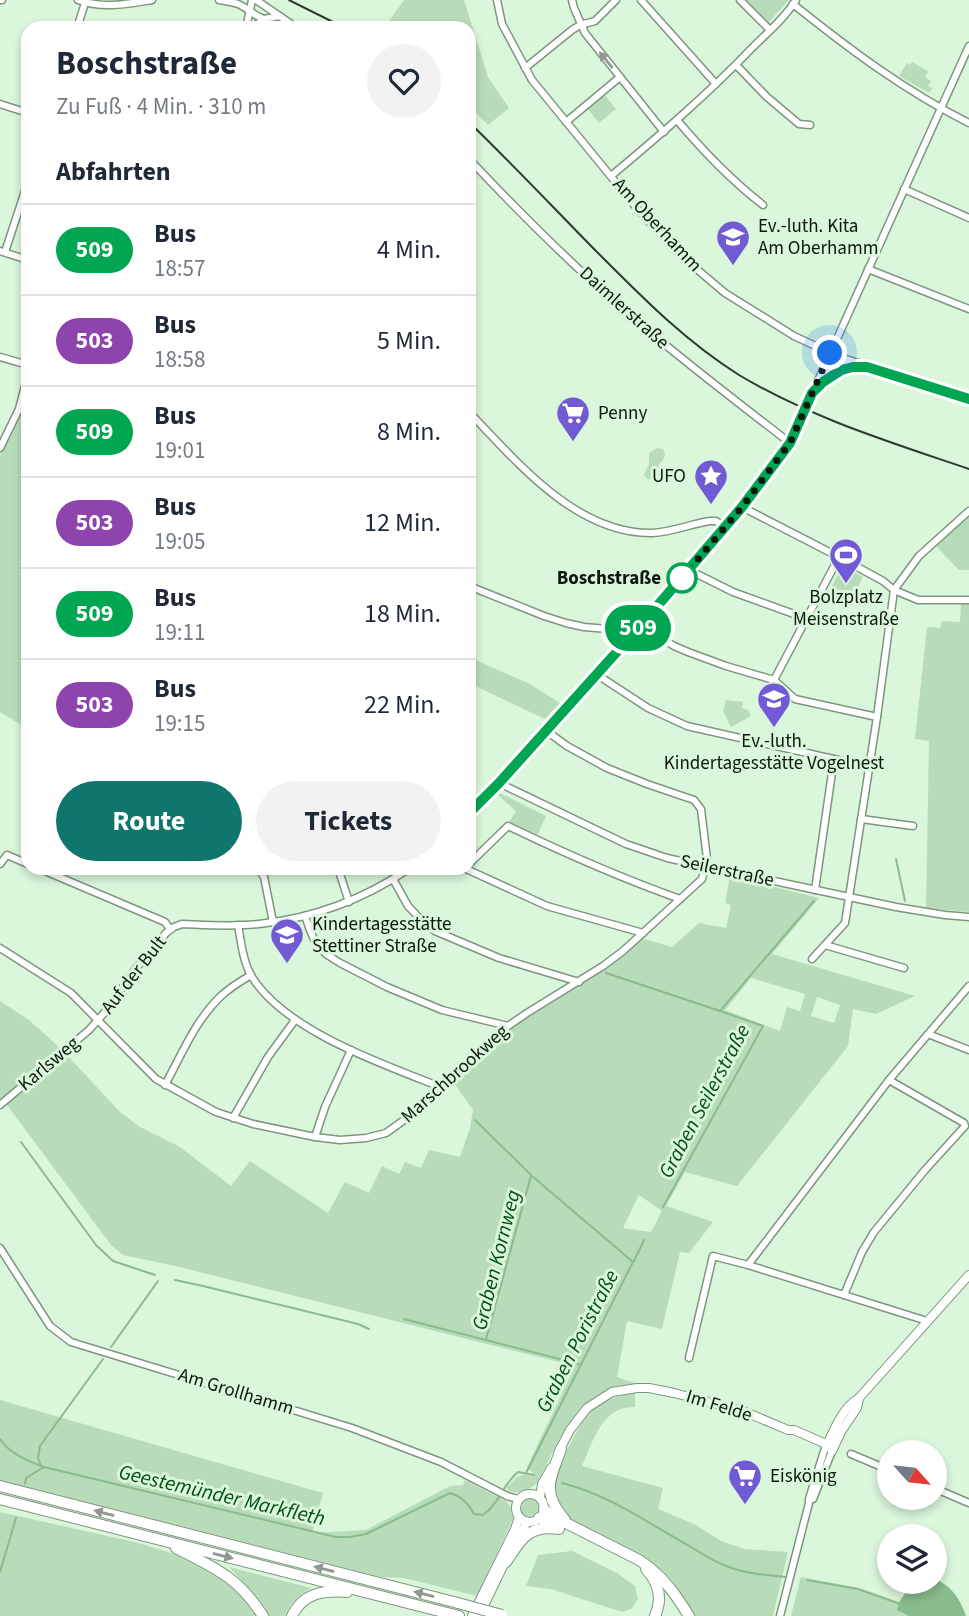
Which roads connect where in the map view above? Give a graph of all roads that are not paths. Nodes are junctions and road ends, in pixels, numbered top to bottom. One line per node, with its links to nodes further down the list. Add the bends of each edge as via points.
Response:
1 (152, 0): 9 (street, via 119,6)
2 (219, 0): 11 (street)
3 (254, 0): 11 (street); 12 (street)
4 (497, 0): 22 (street, Am Oberhamm, via 502,24)
5 (572, 0): 18 (street)
6 (616, 0): 18 (street, via 595,21)
7 (641, 0): 24 (street)
8 (740, 0): 19 (street)
9 (81, 1): 14 (street)
10 (795, 2): 19 (street); 26 (street, via 845,46)
11 (250, 11): 13 (street); 15 (street)
12 (280, 16): 13 (street); 17 (street)
13 (264, 19): 16 (street)
14 (78, 21)
15 (248, 21)
16 (261, 21)
17 (287, 21)
18 (580, 25): 22 (street); 23 (street, one-way to 18)
19 (770, 30): 21 (street)
20 (969, 46): 26 (street)
21 (736, 65): 24 (street); 31 (street, via 799,124)
22 (525, 68): 29 (street, Am Oberhamm)
23 (620, 78): 29 (street); 32 (street)
24 (716, 84): 28 (street)
25 (0, 104): 27 (street)
26 (940, 108): 30 (street); 35 (street)
27 (21, 111)
28 (677, 120): 32 (street); 37 (street, via 704,152)
29 (566, 122): 34 (street, Am Oberhamm)
30 (969, 122)
31 (810, 125)
32 (664, 132): 34 (street)
33 (476, 166): 51 (street, Daimlerstraße, via 620,307)
34 (611, 176): 43 (street, Am Oberhamm, via 680,255 724,293)
35 (904, 189): 38 (street); 41 (street)
36 (21, 201): 39 (street)
37 (763, 205)
38 (969, 218)
39 (3, 251): 40 (street)
40 (21, 257)
41 (868, 269): 42 (street); 43 (street)
42 (969, 309)
43 (830, 353): 46 (street, Am Oberhamm); 47 (street)
44 (0, 356): 45 (street)
45 (21, 362)
46 (867, 367): 47 (street, via 841,370); 48 (street, Am Oberhamm)
47 (812, 393): 51 (street)
48 (969, 400)
49 (21, 401): 52 (street)
50 (476, 419): 55 (street, via 524,469 594,520 636,532 669,531 710,521)
51 (790, 443): 53 (street)
52 (0, 448)
53 (742, 507): 55 (street); 56 (street)
54 (969, 511): 59 (street, via 919,556)
55 (725, 527): 57 (street)
56 (839, 557): 59 (street); 61 (street)
57 (689, 570): 61 (street, via 733,592); 62 (street)
58 (476, 589): 63 (street, via 566,623 608,629)
59 (894, 590): 60 (street, via 918,600); 66 (street)
60 (969, 600)
61 (806, 618): 65 (street)
62 (641, 625): 63 (street); 65 (street, via 688,652)
63 (626, 642): 64 (street)
64 (596, 674): 67 (street); 68 (street, via 648,708 687,726)
65 (774, 681): 66 (street, via 795,699)
66 (877, 717): 69 (street)
67 (545, 730): 70 (street); 77 (street, via 607,768 694,800 701,809)
68 (835, 760): 69 (street); 84 (street)
69 (869, 767): 72 (street)
70 (499, 783): 71 (street); 77 (street, Seilerstraße, via 626,844)
71 (476, 806)
72 (861, 820): 73 (street); 85 (street)
73 (913, 826)
74 (476, 857): 86 (street, via 508,826)
75 (21, 861): 76 (street, via 7,855)
76 (0, 864)
77 (706, 867): 84 (street, Seilerstraße); 86 (street, Marschbrookweg, via 702,879)
78 (476, 872): 93 (street, via 547,906)
79 (61, 875): 92 (street, via 165,922)
80 (263, 875): 90 (street)
81 (340, 875): 87 (street)
82 (399, 875): 83 (street, Auf der Bult)
83 (393, 879): 87 (street, Auf der Bult); 99 (street, via 408,906 435,931 499,958)
84 (815, 890): 85 (street, Seilerstraße)
85 (850, 897): 89 (street, Seilerstraße); 94 (street, via 845,923)
86 (680, 899): 93 (street, Marschbrookweg)
87 (349, 902): 88 (street, Auf der Bult)
88 (305, 916): 90 (street, Auf der Bult); 103 (street, via 316,944 340,963 442,1010)
89 (969, 917)
90 (273, 922): 91 (street, Auf der Bult)
91 (238, 925): 92 (street, Auf der Bult, via 182,924); 98 (street)
92 (170, 929): 102 (street, Auf der Bult)
93 (643, 933): 99 (street, Marschbrookweg)
94 (825, 945): 96 (street); 97 (street)
95 (0, 948): 102 (street, Marschbrookweg, via 71,993)
96 (812, 959)
97 (904, 968)
98 (251, 975): 101 (street, via 275,1005); 108 (street, via 218,999)
99 (579, 982): 103 (street, Marschbrookweg)
100 (969, 986): 104 (street)
101 (295, 1020): 105 (street); 111 (street)
102 (98, 1021): 108 (street, Marschbrookweg); 110 (street, Karlsweg)
103 (508, 1026): 109 (street, Marschbrookweg)
104 (928, 1034): 106 (street); 107 (street)
105 (351, 1050): 109 (street); 112 (street)
106 (969, 1050)
107 (890, 1080): 114 (street); 116 (street, via 965,1126 874,1232)
108 (166, 1085): 111 (street, Marschbrookweg)
109 (440, 1087): 112 (street, Marschbrookweg, via 387,1133 340,1140)
110 (0, 1105)
111 (233, 1118): 112 (street, Marschbrookweg)
112 (315, 1138)
113 (0, 1248): 127 (street, Am Grollhamm, via 50,1326 71,1342 342,1424 428,1457)
114 (748, 1265): 116 (street); 118 (street, via 713,1256)
115 (969, 1275): 117 (main road)
116 (844, 1295): 117 (street)
117 (927, 1321): 119 (main road, via 859,1398)
118 (690, 1358)
119 (829, 1448): 120 (main road, Im Felde, via 743,1412 637,1388 612,1392 594,1402 580,1415); 143 (street, via 816,1474)
120 (561, 1449): 125 (main road, Im Felde); 131 (highway, via 550,1494 552,1504)
121 (851, 1454): 122 (street)
122 (877, 1464)
123 (0, 1486): 136 (highway, one-way to 123, bridge)
124 (947, 1493): 128 (street)
125 (536, 1495): 127 (main road, via 525,1494); 129 (main road)
126 (0, 1499): 132 (highway)
127 (517, 1501): 130 (main road, via 516,1511)
128 (968, 1501)
129 (542, 1513): 130 (main road, via 531,1522); 131 (highway)
130 (523, 1519): 133 (main road); 139 (main road)
131 (571, 1528): 133 (highway, via 536,1529 522,1539); 141 (highway, via 649,1573 659,1593); 142 (highway, via 651,1568)
132 (156, 1539): 134 (highway, one-way to 134); 137 (highway, via 229,1577)
133 (506, 1562): 140 (main road)
134 (385, 1597): 135 (highway); 138 (highway, via 320,1592 301,1602)
135 (456, 1615)
136 (505, 1615)
137 (263, 1616)
138 (292, 1616)
139 (472, 1616)
140 (479, 1616)
141 (655, 1616)
142 (689, 1616)
143 (780, 1616)

